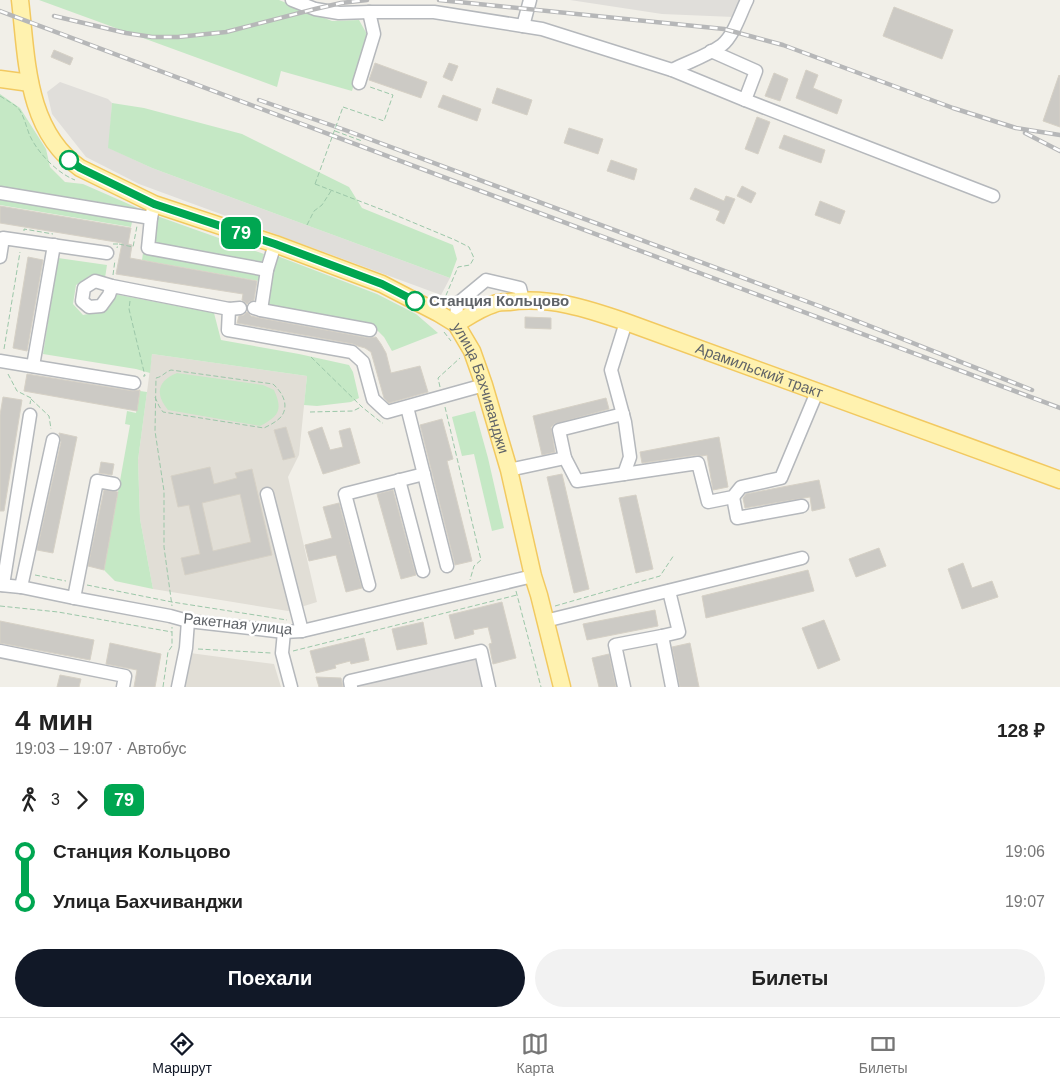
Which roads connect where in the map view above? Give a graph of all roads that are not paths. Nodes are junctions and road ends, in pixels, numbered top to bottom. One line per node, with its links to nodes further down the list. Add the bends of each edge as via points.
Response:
1 (20, 0): 10 (main road, улица Бахчиванджи)
2 (292, 0): 5 (street, via 339,14)
3 (530, 0): 6 (street)
4 (747, 0): 7 (street, via 723,44)
5 (369, 12): 6 (street, via 434,12); 11 (street, via 374,34)
6 (524, 26): 8 (street)
7 (711, 51): 8 (street); 12 (street, via 756,71)
8 (672, 70): 12 (street)
9 (0, 79): 10 (main road)
10 (30, 82): 15 (main road, улица Бахчиванджи, via 39,116 69,160)
11 (359, 83)
12 (744, 100): 14 (street)
13 (0, 193): 15 (street)
14 (993, 196)
15 (148, 213): 16 (main road, улица Бахчиванджи); 20 (street, via 148,248)
16 (275, 244): 20 (street); 24 (main road, улица Бахчиванджи, via 382,284)
17 (54, 245): 18 (street); 19 (street, via 4,238); 27 (street)
18 (107, 253)
19 (0, 256)
20 (267, 270): 25 (street, via 258,309)
21 (112, 286): 31 (street, via 235,308 228,330 352,352 363,362 373,399 386,412)
22 (532, 303): 23 (main road, Арамильский тракт, via 583,307); 24 (main road, Арамильский тракт, via 494,304); 24 (street, via 520,288 486,280 457,304)
23 (626, 322): 30 (main road, Арамильский тракт); 32 (street, via 611,370)
24 (456, 324): 29 (main road, улица Бахчиванджи, via 472,350)
25 (370, 330)
26 (1, 361): 27 (street)
27 (33, 366): 28 (street)
28 (139, 379)
29 (484, 385): 31 (street); 36 (main road, улица Бахчиванджи)
30 (817, 392): 40 (main road, Арамильский тракт); 43 (street, via 781,478 741,487)
31 (407, 407): 37 (street)
32 (623, 414): 35 (street, via 559,430); 38 (street, via 630,457)
33 (30, 415): 49 (street)
34 (53, 440): 51 (street)
35 (565, 458): 36 (street); 38 (street, via 577,481)
36 (509, 470): 48 (main road, улица Бахчиванджи)
37 (424, 474): 39 (street); 46 (street)
38 (624, 474): 43 (street, via 698,463 708,502)
39 (399, 480): 47 (street); 50 (street, via 345,494)
40 (1060, 480)
41 (114, 484): 53 (street, via 97,481)
42 (267, 494): 56 (street)
43 (732, 497): 44 (street, via 737,518)
44 (802, 506)
45 (802, 558): 52 (street)
46 (447, 566)
47 (423, 572)
48 (533, 576): 54 (main road, улица Бахчиванджи); 56 (street, Ракетная улица)
49 (1, 585): 51 (street, Ракетная улица)
50 (369, 585)
51 (21, 587): 53 (street, Ракетная улица)
52 (669, 591): 54 (street); 58 (street, via 679,632)
53 (74, 598): 55 (street, Ракетная улица)
54 (544, 615): 65 (main road, улица Бахчиванджи)
55 (188, 621): 57 (street, Ракетная улица); 61 (street)
56 (300, 626): 57 (street, Ракетная улица)
57 (284, 632): 62 (street, via 282,653)
58 (662, 636): 66 (street, via 615,645); 67 (street)
59 (0, 651): 60 (street, via 125,676)
60 (123, 687)
61 (178, 687)
62 (291, 687)
63 (351, 687): 64 (street, via 350,682 481,651)
64 (489, 687)
65 (562, 687)
66 (624, 687)
67 (672, 687)

